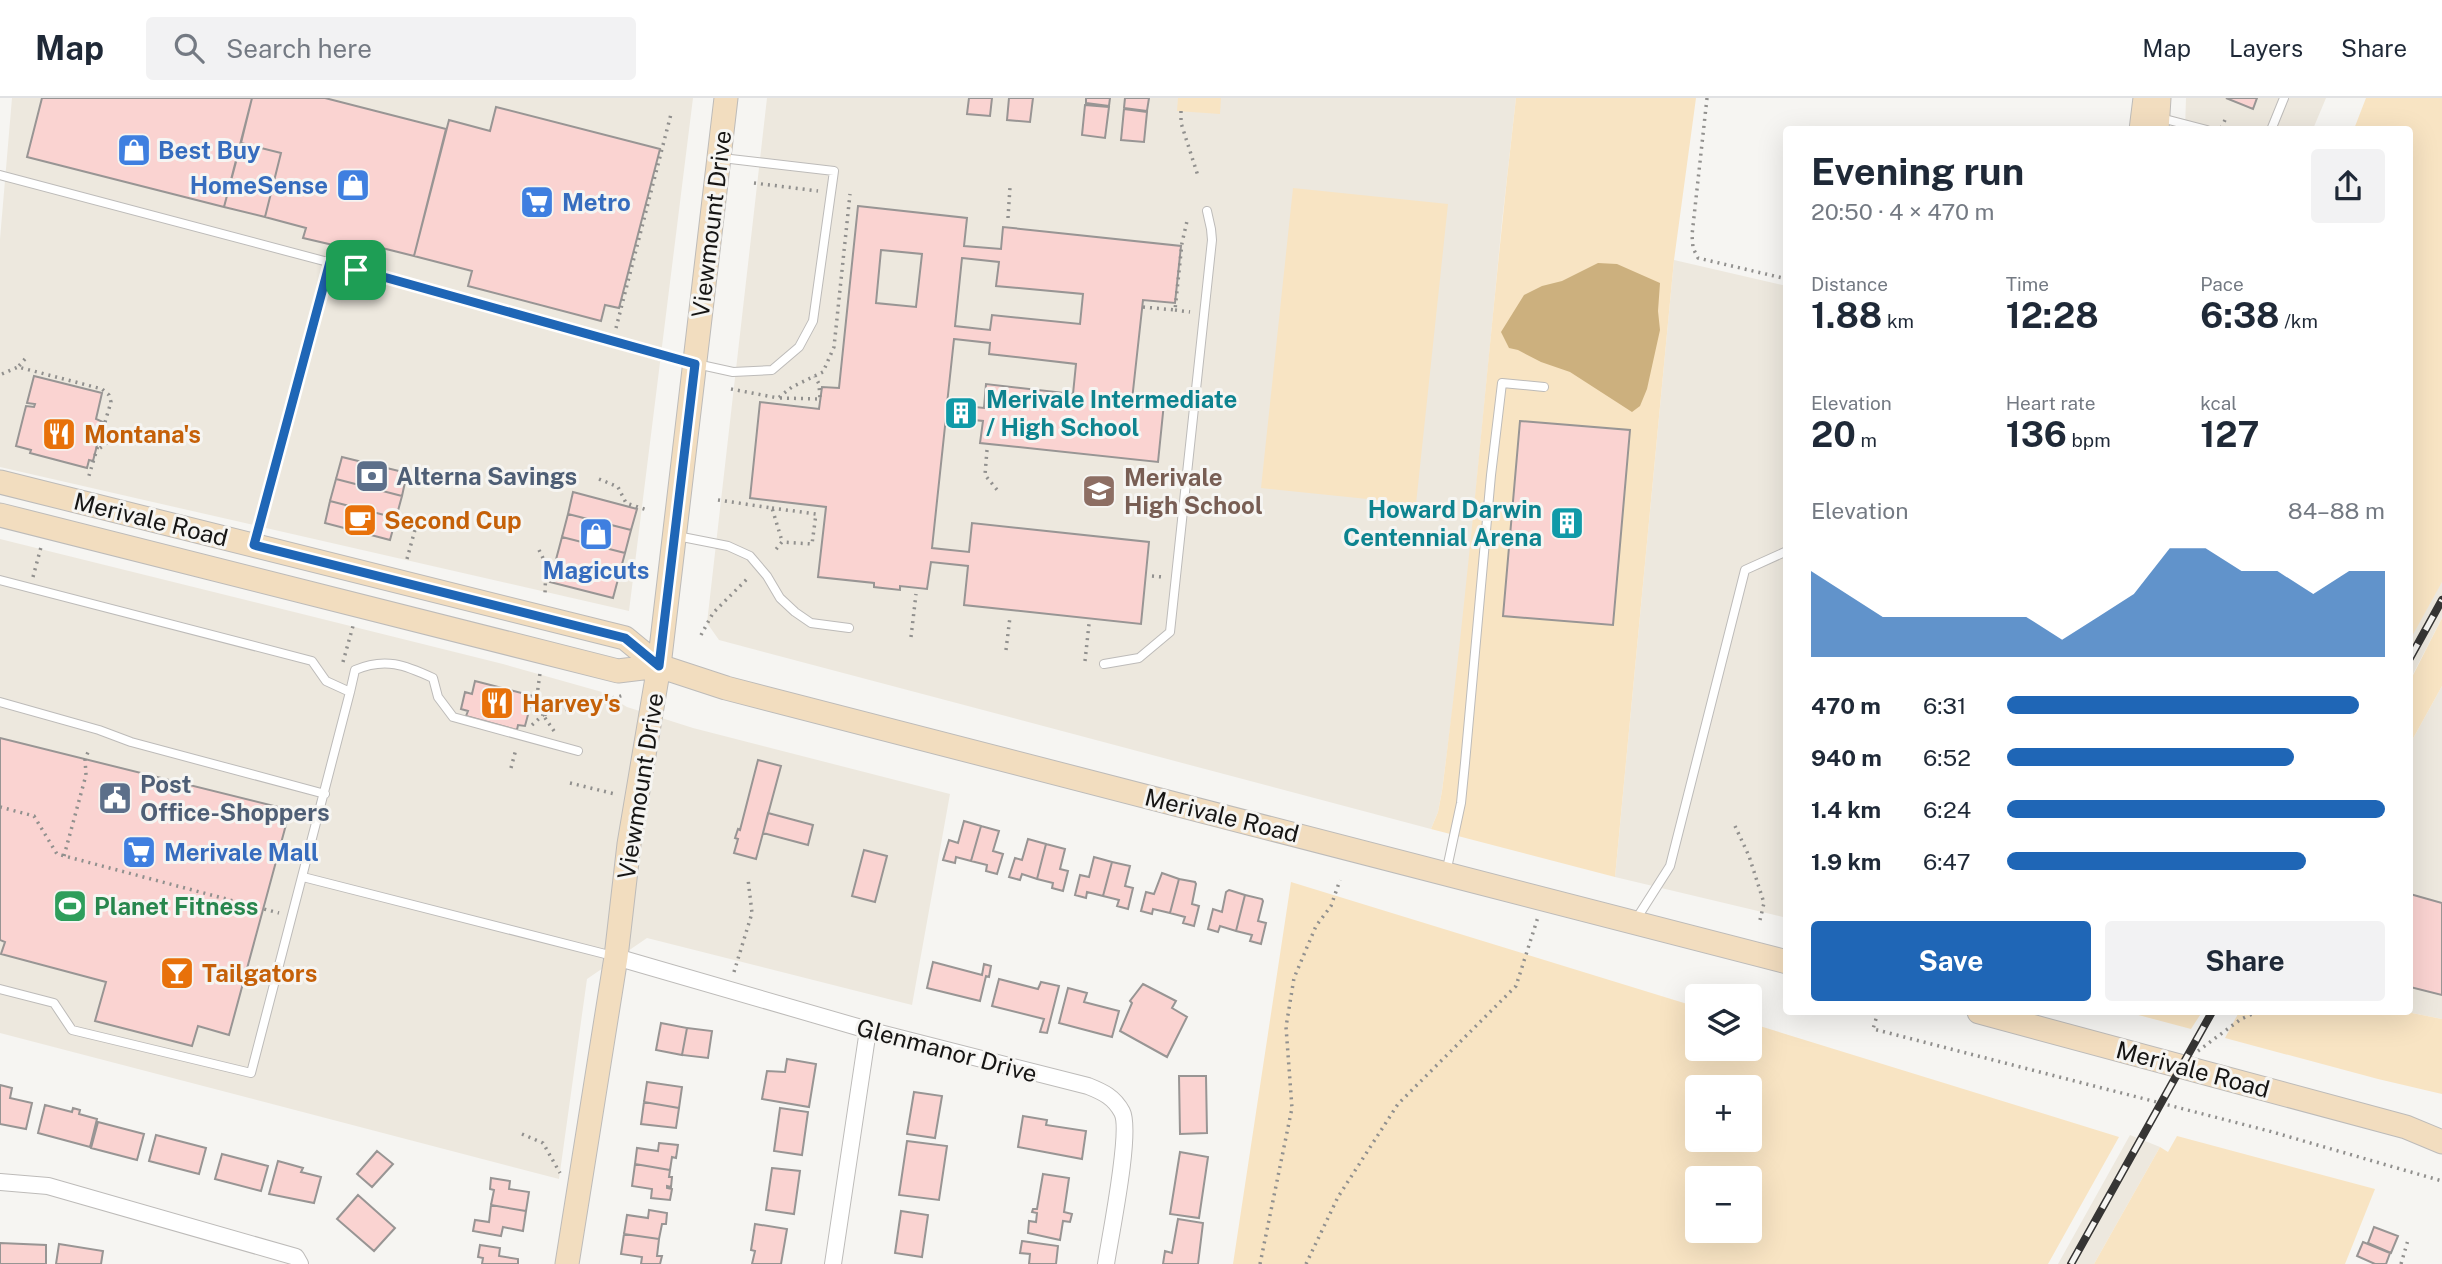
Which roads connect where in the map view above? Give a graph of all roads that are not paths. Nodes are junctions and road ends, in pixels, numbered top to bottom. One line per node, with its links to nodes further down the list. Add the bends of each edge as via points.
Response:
1 (726, 98): 7 (main road, Viewmount Drive)
2 (2145, 98): 4 (main road)
3 (2284, 98): 6 (lane)
4 (2154, 119): 5 (lane)
5 (2188, 126)
6 (2273, 126)
7 (719, 158): 11 (main road, Viewmount Drive); 11 (lane, via 834,171 813,321 799,347 772,370 733,372)
8 (0, 175): 10 (lane)
9 (1207, 211): 20 (lane, via 1212,240 1170,632 1139,659)
10 (330, 262): 11 (lane); 16 (lane)
11 (695, 364): 15 (main road, Viewmount Drive)
12 (1544, 387): 26 (lane, via 1502,383 1461,803)
13 (0, 482): 16 (main road, Merivale Road)
14 (0, 515): 21 (main road, Merivale Road, via 618,671)
15 (674, 535): 19 (lane, via 728,546 750,556 795,612 811,622); 21 (main road, Viewmount Drive)
16 (254, 545): 21 (main road, Merivale Road, via 625,638)
17 (1783, 553): 28 (lane, via 1745,570 1670,866)
18 (0, 580): 22 (lane, via 312,662 326,681)
19 (849, 628)
20 (1104, 664)
21 (659, 666): 26 (main road, Merivale Road, via 743,692); 29 (main road, Viewmount Drive, via 629,844)
22 (350, 692): 24 (lane, via 355,670 373,662 409,667 433,678 438,697 453,717); 25 (lane)
23 (0, 702): 25 (lane)
24 (578, 751)
25 (325, 794): 27 (lane)
26 (1446, 873): 28 (main road, Merivale Road)
27 (303, 877): 29 (lane); 31 (lane, via 251,1073 72,1030 54,1003)
28 (1634, 922): 30 (main road, Merivale Road)
29 (616, 957): 33 (street, Glenmanor Drive); 39 (main road, Viewmount Drive)
30 (1783, 961)
31 (0, 989)
32 (1990, 1015): 34 (main road, Merivale Road)
33 (868, 1030): 40 (street); 41 (street, Glenmanor Drive, via 1109,1095 1124,1114 1125,1137)
34 (2406, 1127): 35 (main road, Merivale Road); 36 (main road, Merivale Road)
35 (2442, 1132)
36 (2442, 1142)
37 (0, 1182): 38 (street, via 48,1186 296,1257)
38 (300, 1264)
39 (567, 1264)
40 (832, 1264)
41 (1106, 1264)

